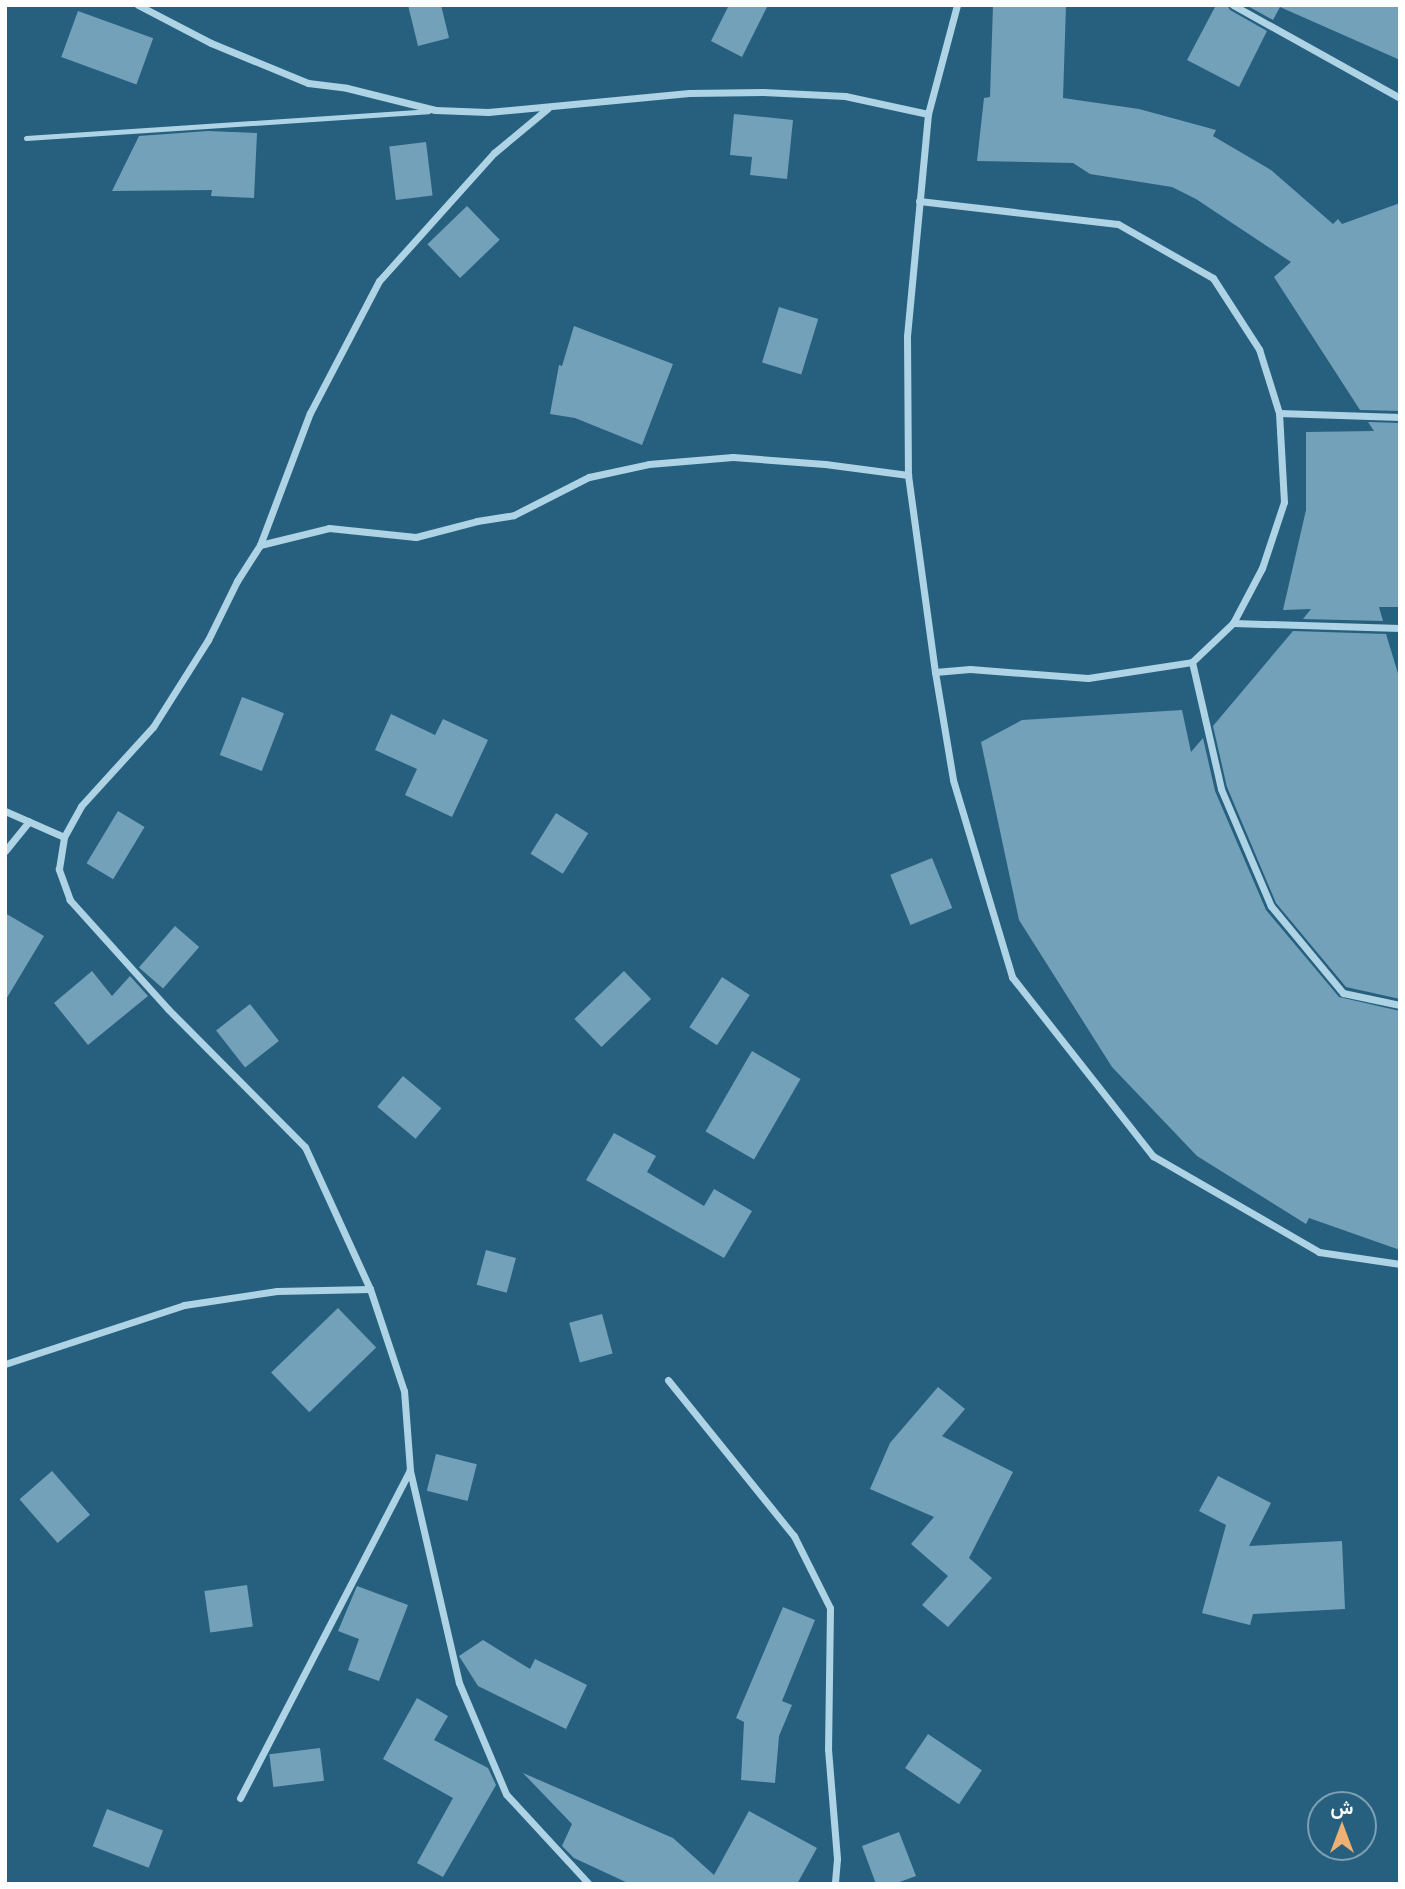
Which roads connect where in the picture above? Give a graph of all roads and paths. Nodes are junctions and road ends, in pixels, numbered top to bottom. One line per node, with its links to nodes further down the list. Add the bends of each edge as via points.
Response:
1 (138, 5): 6 (street, via 211,43 308,83)
2 (957, 5): 7 (street)
3 (1233, 5): 4 (street)
4 (1400, 98)
5 (549, 107): 6 (street); 7 (street, via 689,93 763,92 845,96); 13 (street, via 494,153 379,281 310,413)
6 (435, 110): 8 (lane)
7 (928, 114): 9 (street)
8 (26, 138)
9 (919, 201): 10 (street, via 1118,224 1213,278 1259,349); 12 (street, via 907,336)
10 (1279, 413): 11 (street); 14 (street, via 1284,502 1262,568)
11 (1400, 417)
12 (908, 475): 13 (street, via 733,457 649,464 589,477 514,515 416,537 329,528); 17 (street)
13 (260, 544): 20 (street, via 208,640 153,727 81,806)
14 (1233, 623): 15 (street); 16 (street)
15 (1400, 628)
16 (1192, 662): 17 (street, via 1088,678 970,669); 22 (street, via 1222,789 1270,906 1343,993)
17 (935, 672): 23 (street, via 953,780 1012,977 1128,1125 1153,1156 1319,1252)
18 (5, 811): 19 (street)
19 (29, 821): 20 (street); 21 (street)
20 (64, 837): 24 (street, via 59,869 70,900 168,1009 305,1147)
21 (5, 851)
22 (1400, 1005)
23 (1400, 1264)
24 (370, 1289): 25 (street, via 277,1291 184,1305); 27 (street, via 404,1391)
25 (5, 1364)
26 (668, 1380): 30 (street, via 794,1536 830,1608 828,1749)
27 (410, 1469): 28 (street); 29 (street, via 458,1683 506,1794)
28 (240, 1798)
29 (589, 1884)
30 (835, 1884)

